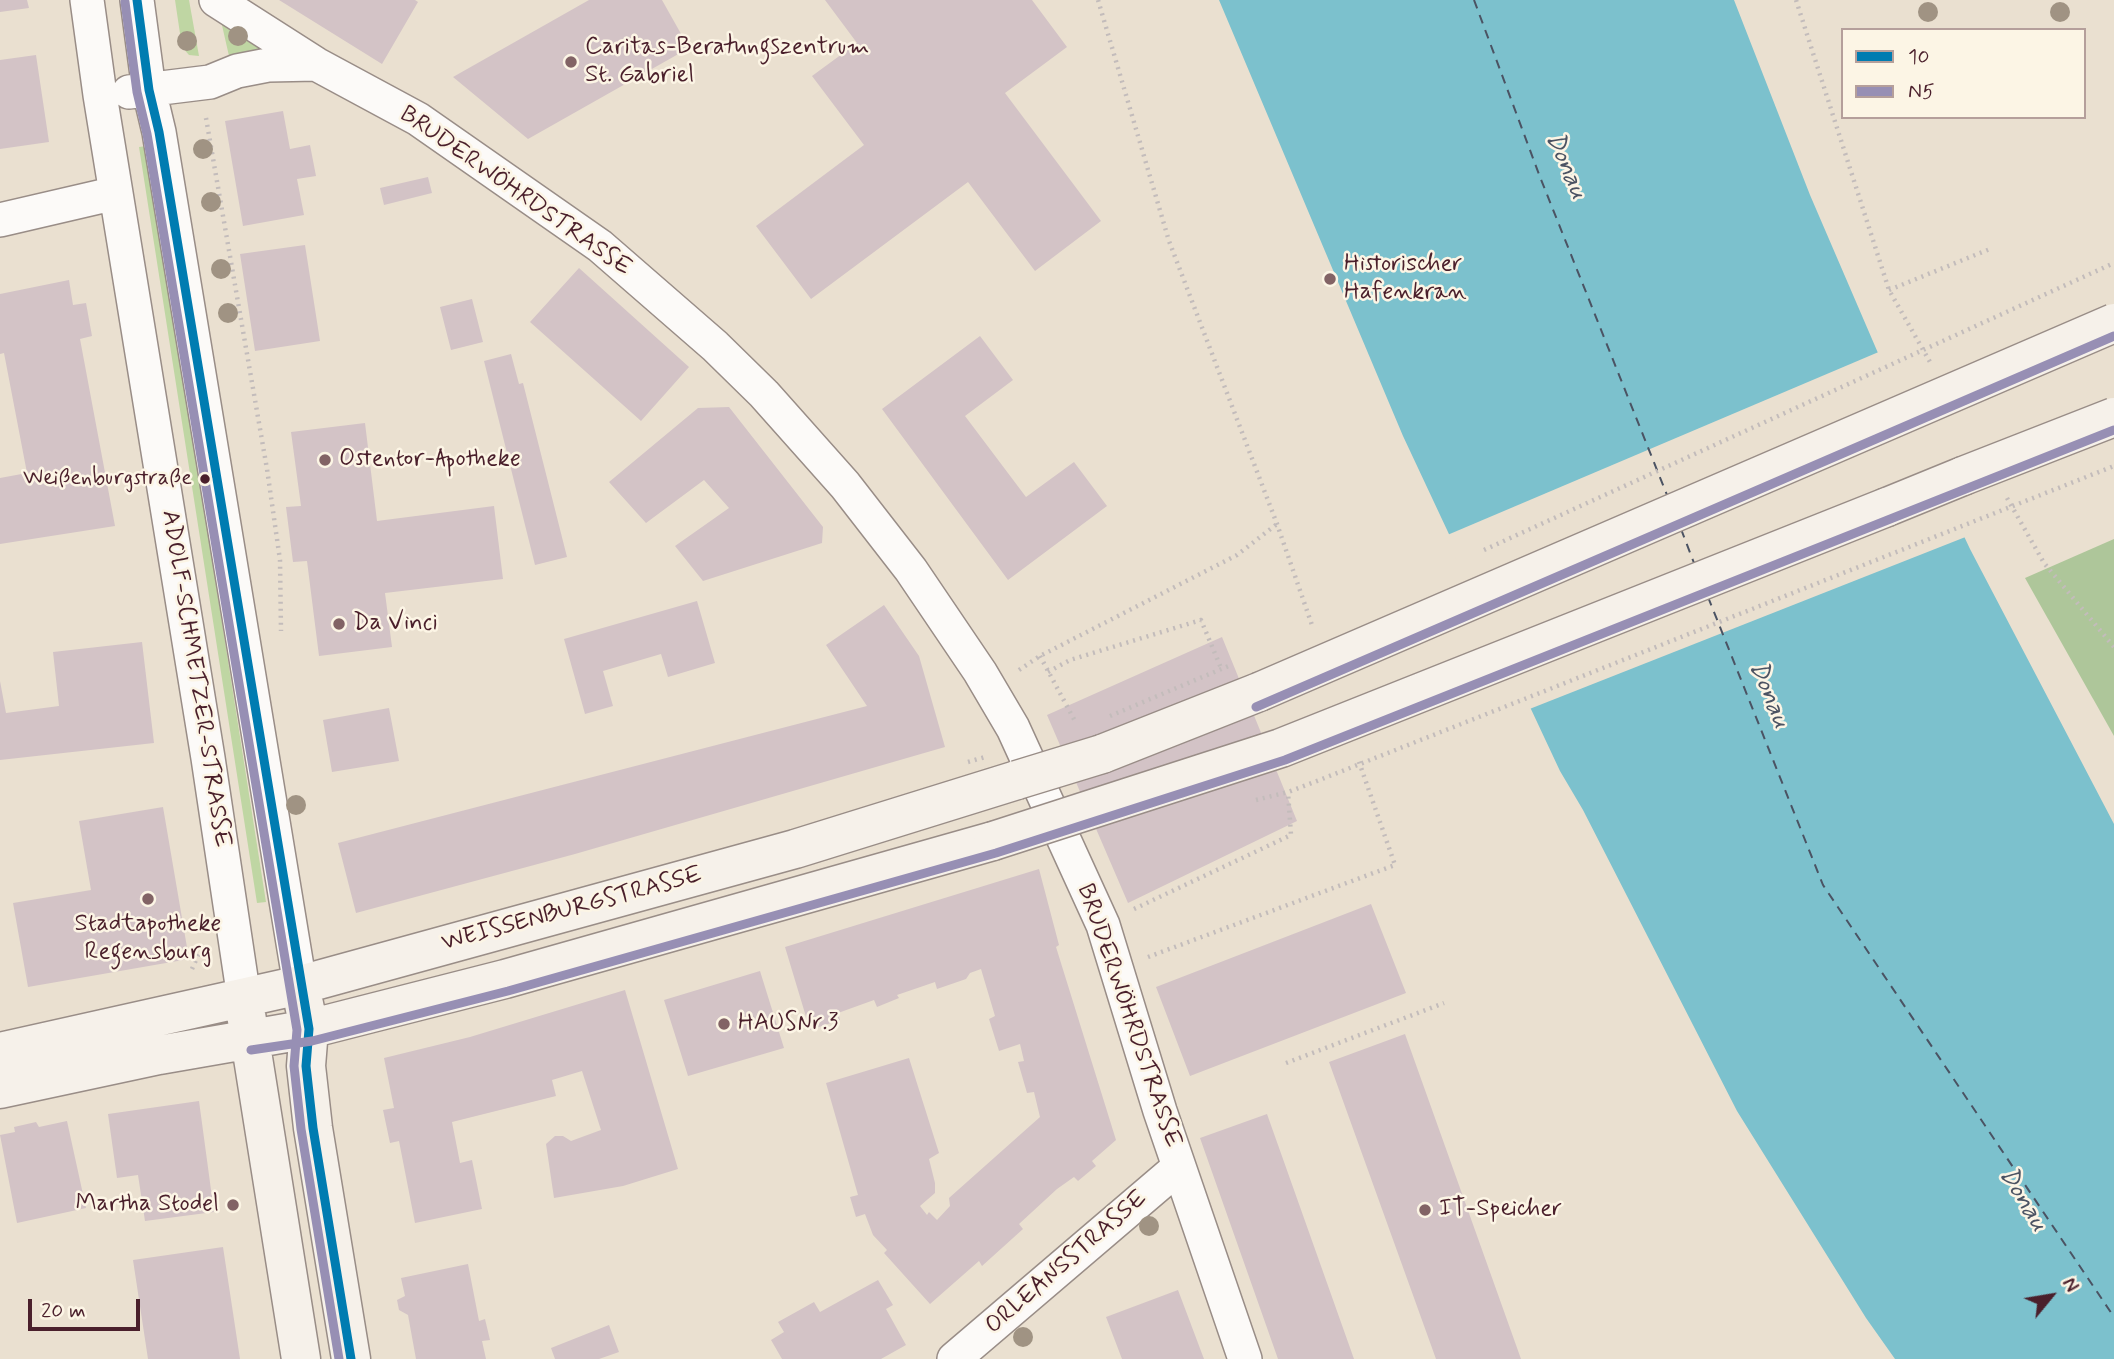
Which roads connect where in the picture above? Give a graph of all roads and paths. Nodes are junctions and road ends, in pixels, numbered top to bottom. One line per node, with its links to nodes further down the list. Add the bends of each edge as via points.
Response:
1 (88, 0): 8 (street, ADOLF-SCHMETZER-STRASSE)
2 (137, 0): 7 (street)
3 (216, 0): 6 (street, BRUDERWÖHRDSTRASSE)
4 (1098, 0): 19 (path, via 1169,241)
5 (1796, 0): 12 (path, via 1889,290)
6 (316, 64): 7 (street, BRUDERWÖHRDSTRASSE, via 268,65 210,82); 27 (street, BRUDERWÖHRDSTRASSE, via 418,119 600,246 715,346 845,485 911,570)
7 (149, 90): 8 (street, BRUDERWÖHRDSTRASSE); 37 (street)
8 (100, 95): 10 (street, ADOLF-SCHMETZER-STRASSE)
9 (214, 172): 17 (path)
10 (116, 193): 11 (street); 38 (street, ADOLF-SCHMETZER-STRASSE)
11 (0, 220)
12 (1990, 249)
13 (2114, 263): 20 (path, bridge)
14 (2114, 323): 31 (main road, WEISSENBURGSTRASSE, bridge, via 1259,692 1102,754)
15 (2114, 417): 40 (main road, WEISSENBURGSTRASSE, bridge, via 1281,748 993,841 505,979)
16 (2114, 466): 33 (path, bridge)
17 (267, 469): 18 (path); 22 (path, via 280,560)
18 (254, 470)
19 (1277, 524): 21 (path, via 1311,629); 23 (path, via 1237,555)
20 (1473, 555)
21 (1322, 623)
22 (281, 642)
23 (1040, 656): 26 (path); 27 (path)
24 (1234, 663): 25 (path, bridge)
25 (1221, 669): 26 (path, via 1201,620 1070,660); 28 (path, bridge)
26 (1048, 672): 29 (path)
27 (991, 689): 35 (street, BRUDERWÖHRDSTRASSE)
28 (1103, 719)
29 (1079, 729)
30 (1354, 747): 36 (path, via 1395,864)
31 (1005, 767): 32 (main road, WEISSENBURGSTRASSE); 32 (path, bridge)
32 (971, 778): 37 (main road, WEISSENBURGSTRASSE, via 795,849)
33 (1322, 779)
34 (1287, 792): 35 (path, via 1291,835)
35 (1103, 925): 36 (street, BRUDERWÖHRDSTRASSE)
36 (1117, 969): 45 (street, BRUDERWÖHRDSTRASSE)
37 (300, 985): 38 (main road, WEISSENBURGSTRASSE); 40 (main road)
38 (244, 998): 41 (main road, ADOLF-SCHMETZER-STRASSE); 42 (main road, WEISSENBURGSTRASSE)
39 (1444, 1003): 43 (path)
40 (309, 1029): 41 (main road, WEISSENBURGSTRASSE); 47 (main road, via 306,1066 313,1128)
41 (249, 1038): 44 (main road, WEISSENBURGSTRASSE); 46 (main road, ADOLF-SCHMETZER-STRASSE)
42 (0, 1052)
43 (1286, 1063)
44 (0, 1089)
45 (1179, 1167): 48 (street, ORLEANSSTRASSE); 49 (street, BRUDERWÖHRDSTRASSE)
46 (301, 1359)
47 (351, 1359)
48 (954, 1359)
49 (1245, 1359)

